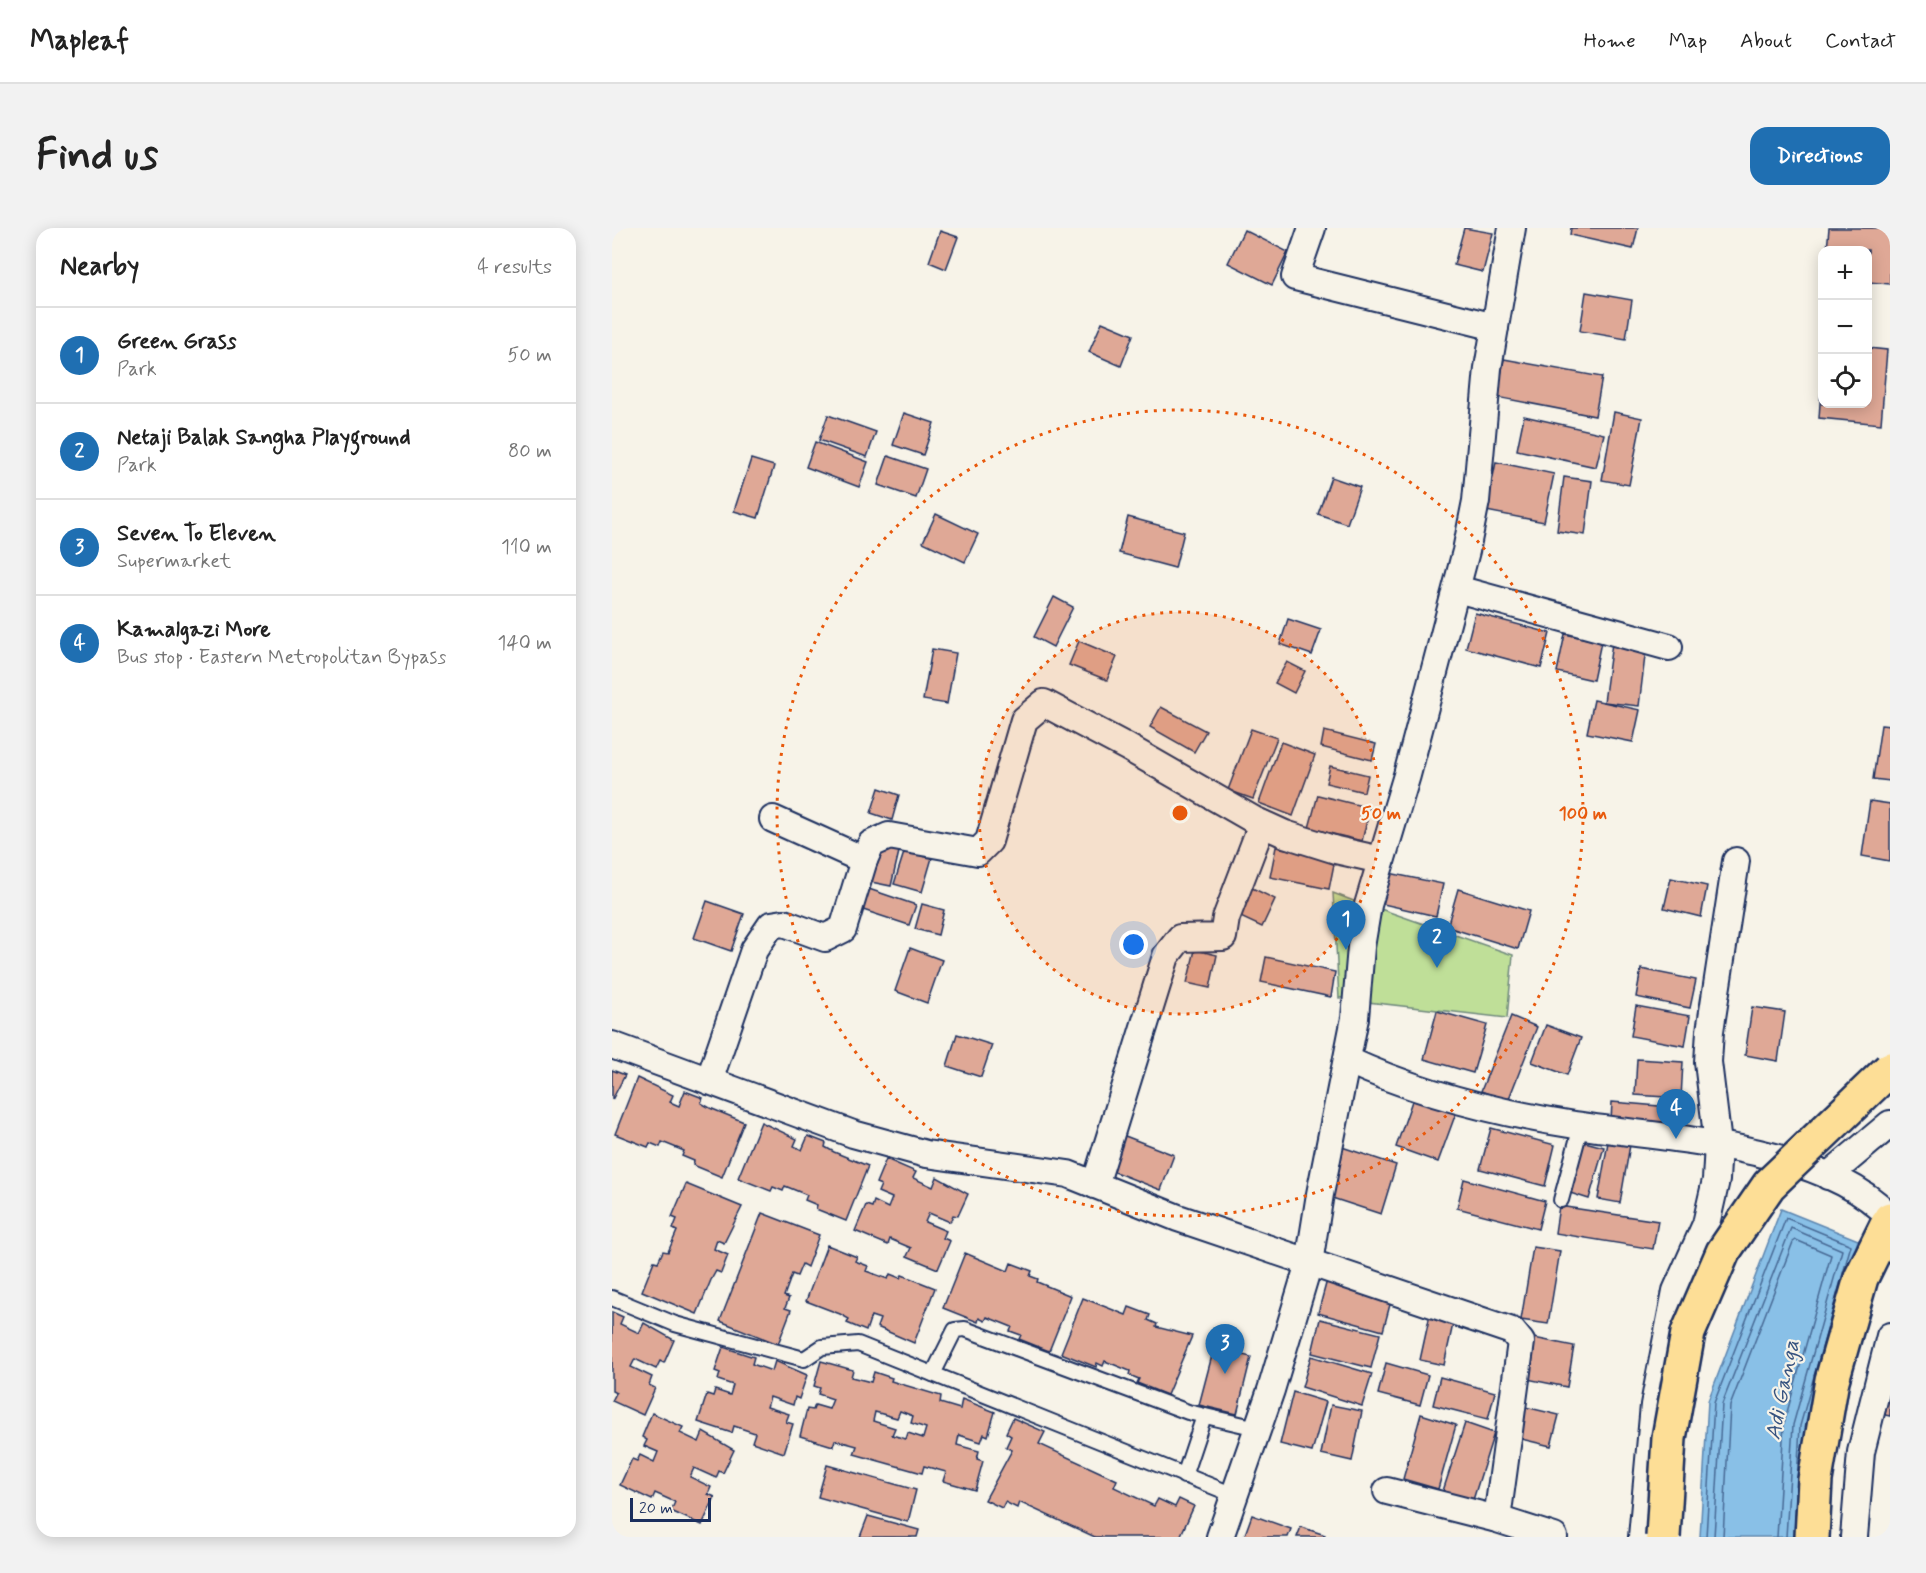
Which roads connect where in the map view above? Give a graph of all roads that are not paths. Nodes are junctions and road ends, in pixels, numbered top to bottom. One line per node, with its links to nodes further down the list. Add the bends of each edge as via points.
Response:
1 (1312, 228): 3 (street, via 1295,277)
2 (1512, 228): 3 (street)
3 (1495, 327): 4 (street, via 1476,501)
4 (1457, 589): 5 (street); 9 (street)
5 (1670, 647)
6 (773, 819): 8 (street)
7 (1262, 824): 8 (street, via 1044,703 1024,720 989,841 978,852 889,836 872,844); 9 (street, via 1336,850); 19 (street, via 1226,918 1223,937 1180,938 1166,956)
8 (864, 860): 14 (street, via 843,929 825,938 784,923 771,925 754,950)
9 (1381, 860): 12 (street, via 1362,939)
10 (1736, 861): 17 (street, via 1708,1062)
11 (612, 1045): 14 (street)
12 (1347, 1060): 16 (street, via 1444,1095); 22 (street)
13 (1890, 1069): 35 (main road, bridge, via 1769,1185 1723,1252 1688,1333 1669,1437)
14 (709, 1081): 19 (street, via 854,1134 926,1154 1055,1171)
15 (1890, 1124): 18 (street)
16 (1581, 1126): 17 (street); 20 (lane)
17 (1718, 1144): 18 (street, via 1772,1156); 34 (street, via 1716,1180 1706,1224 1676,1291 1654,1405)
18 (1828, 1176): 21 (street, via 1867,1197)
19 (1095, 1185): 22 (street)
20 (1561, 1200)
21 (1890, 1218): 36 (main road, via 1861,1278 1832,1380 1815,1480)
22 (1309, 1263): 27 (street); 31 (street, via 1499,1325 1519,1337)
23 (612, 1298): 25 (lane, via 675,1323 804,1359 822,1347 858,1344)
24 (1890, 1336): 37 (street, via 1861,1452)
25 (933, 1374): 26 (lane, via 955,1330 965,1329); 28 (lane)
26 (1204, 1416): 27 (lane); 28 (lane)
27 (1257, 1428): 30 (street)
28 (1184, 1476): 30 (lane)
29 (1387, 1491): 31 (street)
30 (1234, 1495): 32 (street)
31 (1497, 1519): 33 (street)
32 (1220, 1537)
33 (1554, 1537)
34 (1642, 1537)
35 (1663, 1537)
36 (1812, 1537)
37 (1854, 1537)

